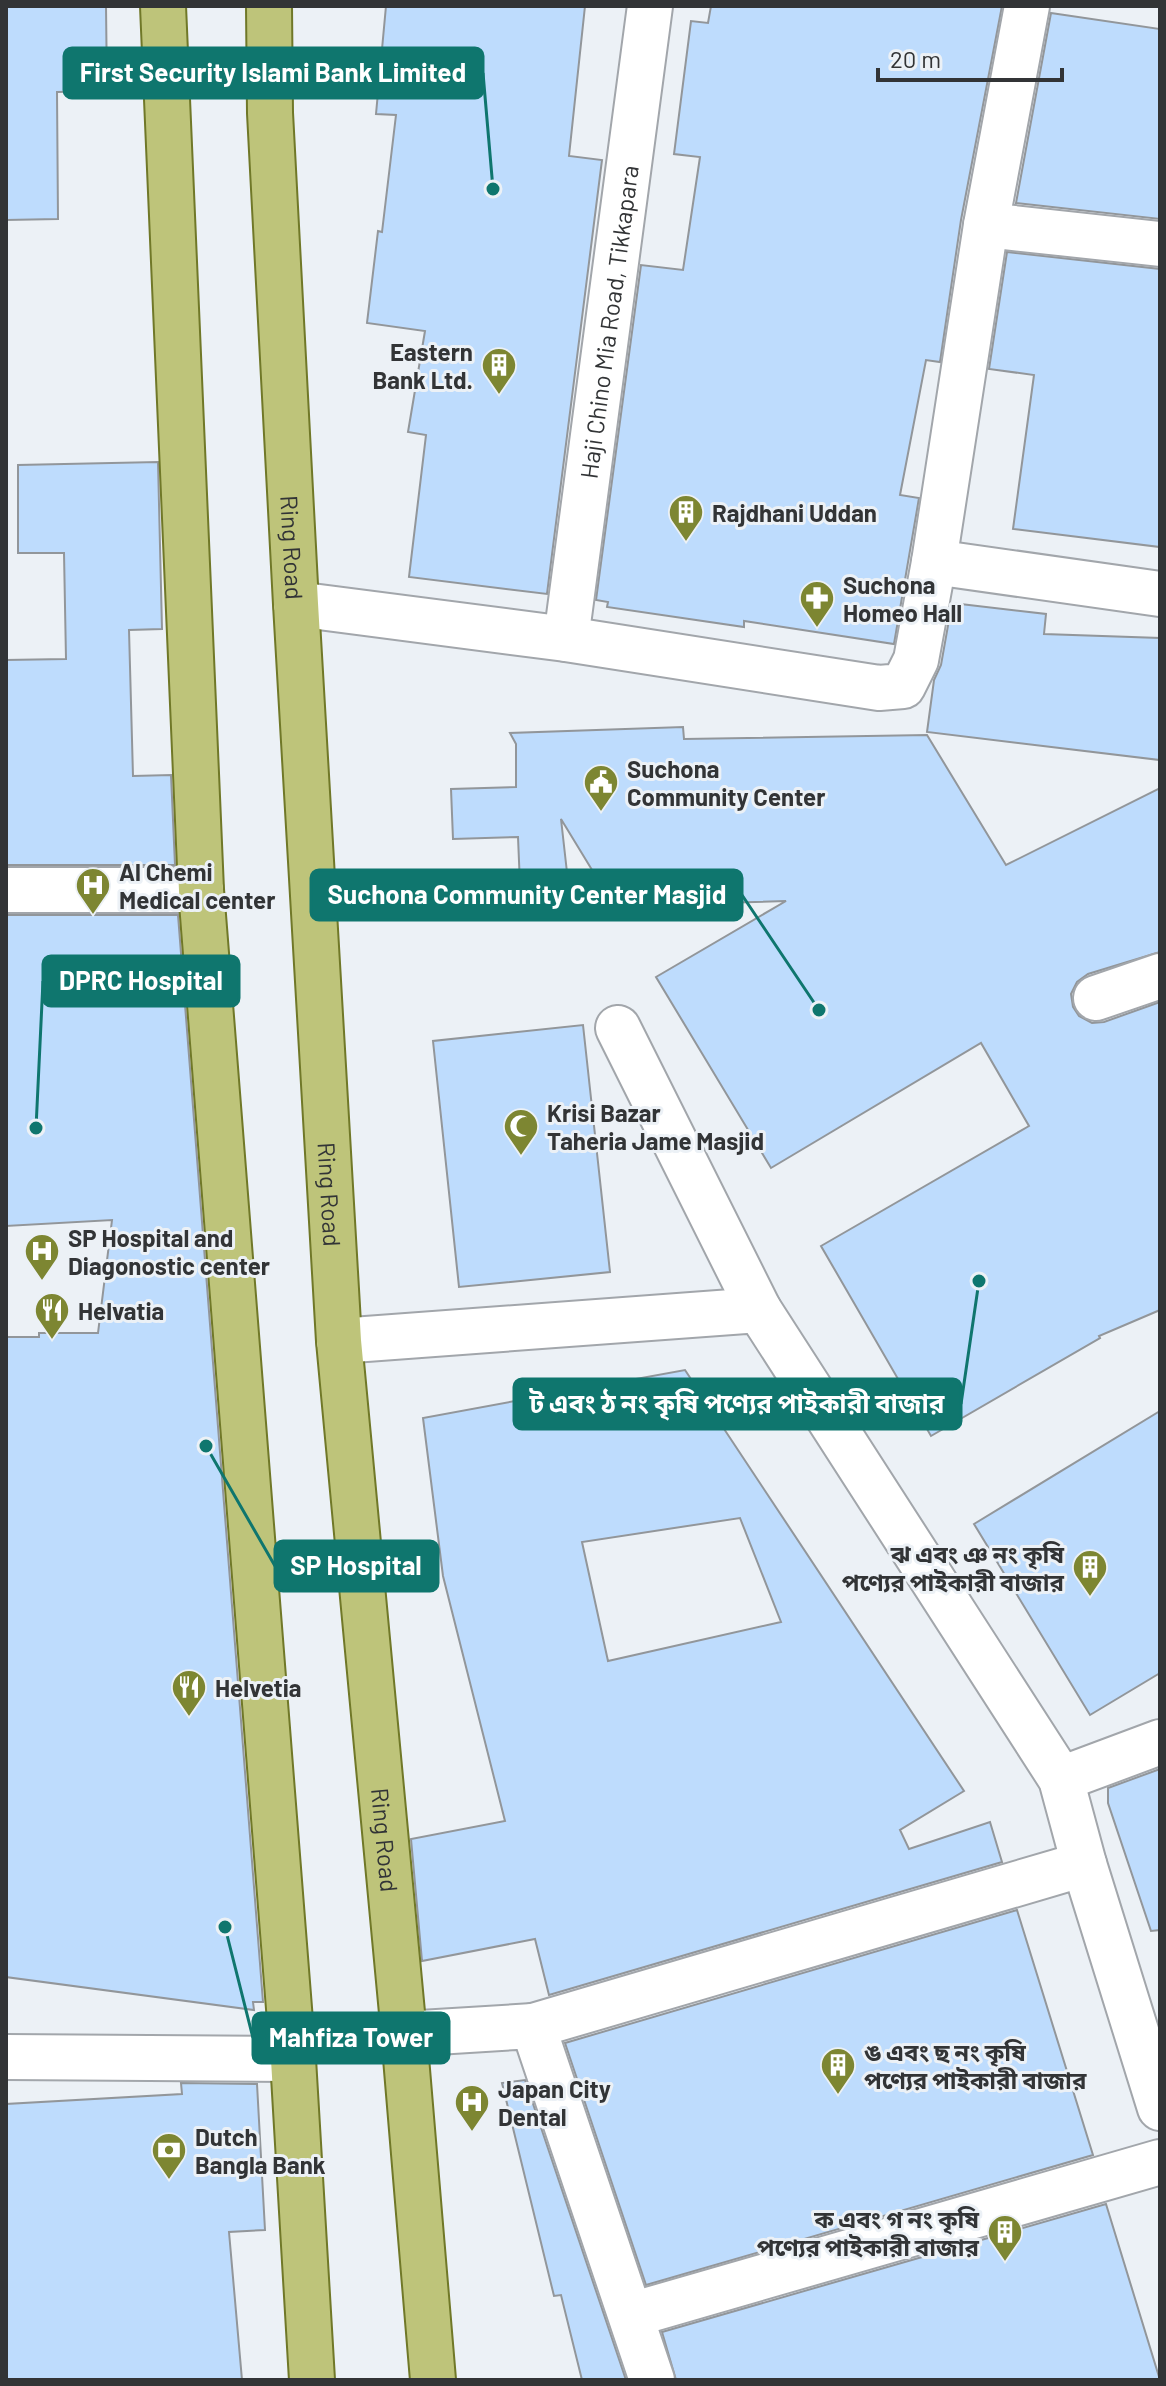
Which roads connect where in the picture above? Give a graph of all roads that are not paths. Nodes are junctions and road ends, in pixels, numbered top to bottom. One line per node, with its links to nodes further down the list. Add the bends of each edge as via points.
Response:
1 (163, 6): 12 (main road)
2 (269, 6): 9 (main road, Ring Road)
3 (650, 6): 10 (street, Haji Chino Mia Road, Tikkapara)
4 (1027, 6): 5 (street)
5 (986, 225): 6 (street); 7 (street)
6 (1160, 244)
7 (934, 562): 8 (street); 10 (street, via 916,660 903,686 879,688)
8 (1160, 594)
9 (296, 604): 10 (street); 17 (main road, Ring Road)
10 (566, 639)
11 (6, 890): 12 (street)
12 (201, 890): 24 (main road)
13 (1160, 976): 14 (street)
14 (1096, 998)
15 (618, 1028): 16 (street)
16 (759, 1310): 17 (street); 19 (street)
17 (339, 1341): 22 (main road, Ring Road)
18 (1160, 1742): 19 (street)
19 (1061, 1779): 20 (street)
20 (1084, 1864): 21 (street); 25 (street)
21 (533, 2026): 22 (street); 27 (street)
22 (404, 2034): 29 (main road, Ring Road)
23 (6, 2057): 24 (street)
24 (293, 2059): 28 (main road)
25 (1160, 2108)
26 (1160, 2162): 27 (street)
27 (631, 2315): 30 (street)
28 (312, 2380)
29 (433, 2380)
30 (652, 2380)

